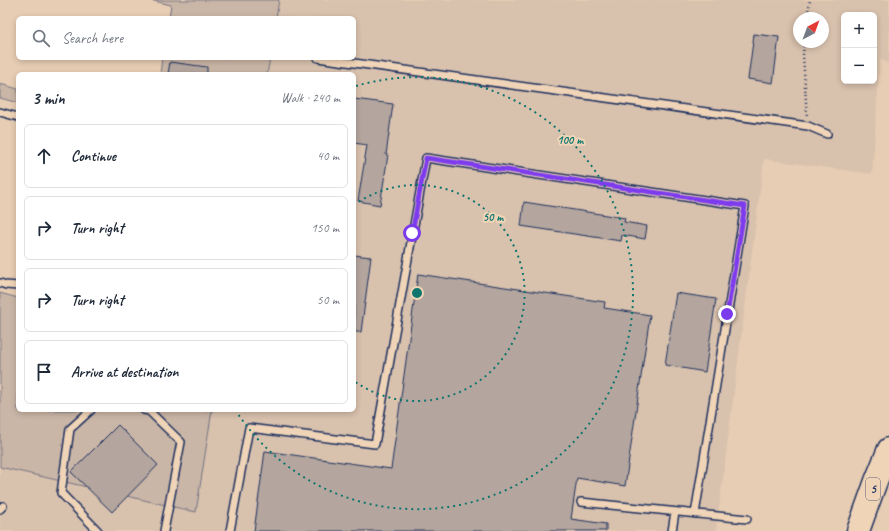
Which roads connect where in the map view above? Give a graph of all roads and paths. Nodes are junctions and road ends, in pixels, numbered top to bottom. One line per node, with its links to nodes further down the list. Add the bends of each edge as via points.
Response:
1 (810, 0): 2 (path)
2 (808, 12)
3 (804, 48): 7 (path)
4 (332, 60): 7 (lane)
5 (0, 112): 6 (lane)
6 (16, 116)
7 (808, 126): 8 (lane)
8 (827, 134)
9 (0, 283): 10 (lane)
10 (16, 286)
11 (90, 412): 18 (lane, via 70,429 61,493)
12 (150, 412): 19 (lane, via 181,442)
13 (889, 449): 22 (main road, 5)
14 (581, 502): 15 (lane)
15 (675, 512): 16 (lane); 21 (lane)
16 (695, 514): 17 (lane); 20 (lane, via 745,206 426,158 374,444 249,428)
17 (747, 520)
18 (98, 531)
19 (164, 531)
20 (230, 531)
21 (672, 531)
22 (858, 531)

